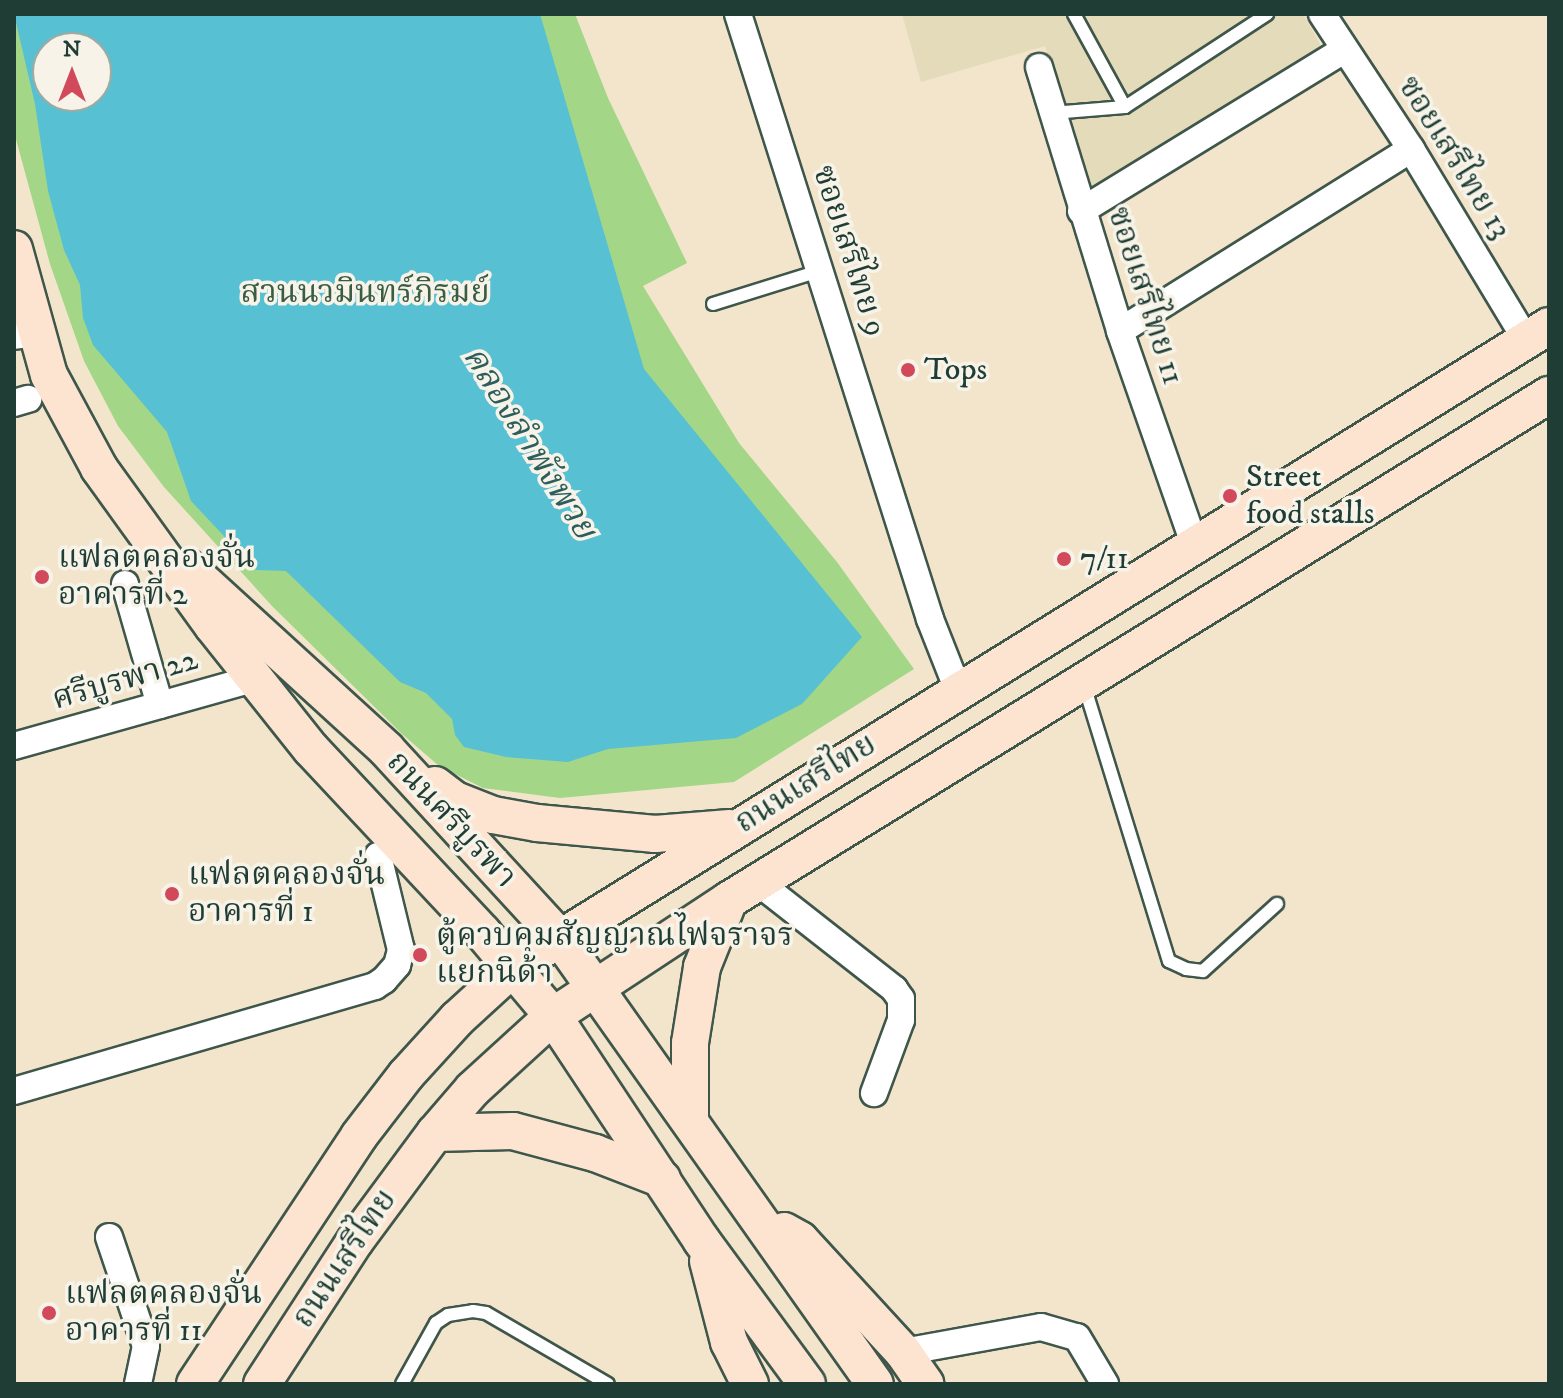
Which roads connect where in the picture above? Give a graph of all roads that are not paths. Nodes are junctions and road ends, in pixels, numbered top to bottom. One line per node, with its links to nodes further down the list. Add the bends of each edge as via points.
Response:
1 (738, 14): 12 (street, ซอยเสรีไทย 9)
2 (1074, 14): 7 (lane)
3 (1267, 14): 7 (lane)
4 (1322, 14): 5 (street, ซอยเสรีไทย 13)
5 (1344, 50): 9 (street, ซอยเสรีไทย 13); 10 (street)
6 (1039, 67): 8 (street, ซอยเสรีไทย 11)
7 (1125, 107): 8 (lane)
8 (1052, 113): 10 (street, ซอยเสรีไทย 11)
9 (1411, 149): 14 (street); 15 (street, ซอยเสรีไทย 13)
10 (1081, 211): 14 (street, ซอยเสรีไทย 11)
11 (14, 249): 16 (main road, ถนนศรีบูรพา)
12 (819, 271): 13 (lane); 23 (street, ซอยเสรีไทย 9, via 930,619)
13 (713, 304)
14 (1120, 331): 19 (street, ซอยเสรีไทย 11)
15 (1538, 333): 19 (main road, ถนนเสรีไทย)
16 (24, 334): 18 (main road, ถนนศรีบูรพา, via 99,468)
17 (1549, 395): 22 (main road, ถนนเสรีไทย)
18 (148, 533): 21 (main road, ถนนศรีบูรพา); 26 (main road, ถนนศรีบูรพา)
19 (1194, 544): 23 (main road, ถนนเสรีไทย)
20 (125, 584): 24 (street)
21 (253, 679): 24 (street, ศรีบูรพา 22); 32 (main road, ถนนศรีบูรพา, via 311,749)
22 (1083, 681): 29 (main road, ถนนเสรีไทย); 30 (lane, via 1169,961 1203,971)
23 (958, 690): 27 (main road, ถนนเสรีไทย)
24 (160, 705): 25 (street, ศรีบูรพา 22)
25 (14, 746)
26 (386, 749): 27 (main road, via 455,800 493,815 655,834); 31 (main road, ถนนศรีบูรพา)
27 (736, 828): 31 (main road, ถนนเสรีไทย)
28 (378, 856): 35 (street, via 401,950 397,965 375,986)
29 (744, 892): 33 (main road, ถนนเสรีไทย); 36 (street, via 894,989 901,999 901,1020); 37 (main road, via 702,967 690,1043)
30 (1277, 904)
31 (559, 937): 32 (main road, ถนนเสรีไทย); 33 (main road, ถนนศรีบูรพา)
32 (514, 967): 34 (main road, ถนนศรีบูรพา); 45 (main road, ถนนเสรีไทย, via 466,1009 369,1123)
33 (596, 985): 34 (main road, ถนนเสรีไทย); 37 (main road, ถนนศรีบูรพา)
34 (553, 1016): 38 (main road, ถนนเสรีไทย, via 473,1089); 39 (main road, ถนนศรีบูรพา)
35 (14, 1091)
36 (874, 1093)
37 (690, 1121): 40 (main road, ถนนศรีบูรพา)
38 (435, 1133): 39 (main road, via 513,1131 595,1153); 46 (main road, ถนนเสรีไทย, via 355,1241)
39 (662, 1179): 42 (main road, ถนนศรีบูรพา)
40 (758, 1217): 43 (main road, via 800,1240); 51 (main road, ถนนศรีบูรพา)
41 (109, 1237): 44 (street, via 146,1346)
42 (702, 1241): 49 (main road, via 729,1342); 50 (main road, ถนนศรีบูรพา)
43 (903, 1352): 52 (main road); 53 (street, via 1041,1327 1077,1337)
44 (138, 1384)
45 (195, 1384)
46 (262, 1384)
47 (402, 1384): 48 (lane, via 436,1323 473,1311 486,1313)
48 (608, 1384)
49 (750, 1384)
50 (807, 1384)
51 (875, 1384)
52 (925, 1384)
53 (1105, 1384)

